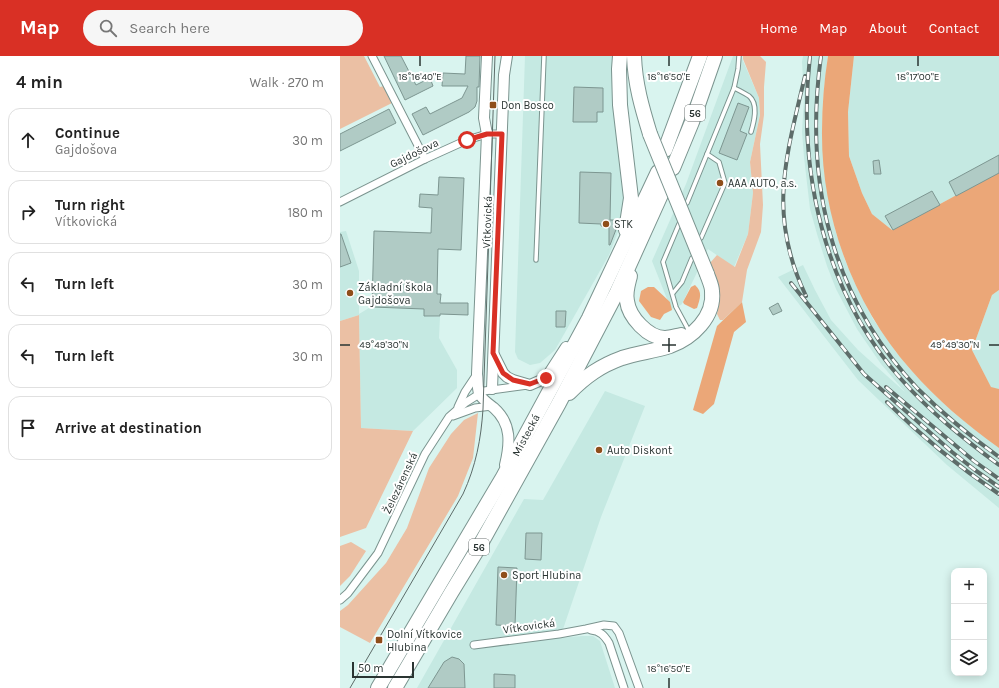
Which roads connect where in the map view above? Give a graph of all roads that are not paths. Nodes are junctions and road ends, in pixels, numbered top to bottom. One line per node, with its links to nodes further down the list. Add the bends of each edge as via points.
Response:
1 (372, 56): 16 (street)
2 (487, 56): 12 (street, Vítkovická, via 484,118)
3 (507, 56): 13 (street, Vítkovická)
4 (544, 56): 26 (lane)
5 (620, 56): 24 (highway, via 620,105 631,198)
6 (634, 56): 29 (highway, bridge, via 636,86 650,134 712,290 711,306 703,322)
7 (700, 56): 14 (highway, 56)
8 (715, 56): 17 (highway, 56)
9 (739, 56): 10 (lane)
10 (734, 88): 11 (lane, via 750,97 754,106 755,117); 15 (lane)
11 (751, 132)
12 (487, 134): 13 (street, Gajdošova); 16 (street, Gajdošova); 31 (street, Vítkovická)
13 (502, 134): 30 (street, Vítkovická)
14 (665, 150)
15 (707, 154): 21 (lane); 23 (lane, via 719,162 725,183)
16 (425, 159): 20 (street, Gajdošova)
17 (673, 168)
18 (658, 172): 24 (highway, Místecká / 56)
19 (664, 188): 24 (highway, Místecká / 56)
20 (340, 202)
21 (687, 204)
22 (679, 224): 27 (lane, via 663,262)
23 (701, 238)
24 (629, 251): 28 (highway, Místecká / 56); 29 (highway, via 626,301 634,318 656,336 665,338); 35 (highway, Místecká / 56, via 617,292)
25 (692, 258): 27 (lane, via 682,282)
26 (536, 260)
27 (673, 293): 29 (lane, via 676,307)
28 (590, 318): 32 (street, via 578,328 546,378); 39 (highway, Místecká / 56)
29 (691, 334): 35 (highway, via 671,345 622,358 602,367 585,377)
30 (493, 353): 32 (street, via 507,377); 33 (street, Vítkovická)
31 (477, 374): 34 (street, Vítkovická); 37 (street)
32 (530, 384): 33 (street, Železárenská)
33 (492, 389): 34 (street, Železárenská)
34 (479, 393): 36 (street); 37 (street, Železárenská)
35 (559, 403): 44 (highway, Místecká / 56, via 479,548)
36 (492, 406): 38 (street, via 475,408); 39 (street, via 508,428 509,450)
37 (456, 411): 38 (street, Železárenská)
38 (449, 417): 40 (street, Železárenská, via 425,454 378,553)
39 (502, 477): 43 (highway, Místecká / 56)
40 (340, 600)
41 (586, 629): 42 (street, Vítkovická); 45 (street, Vítkovická, via 598,631 605,636); 46 (street, Vítkovická, via 604,625 614,626 620,633)
42 (474, 646)
43 (378, 688)
44 (395, 688)
45 (624, 688)
46 (639, 688)

